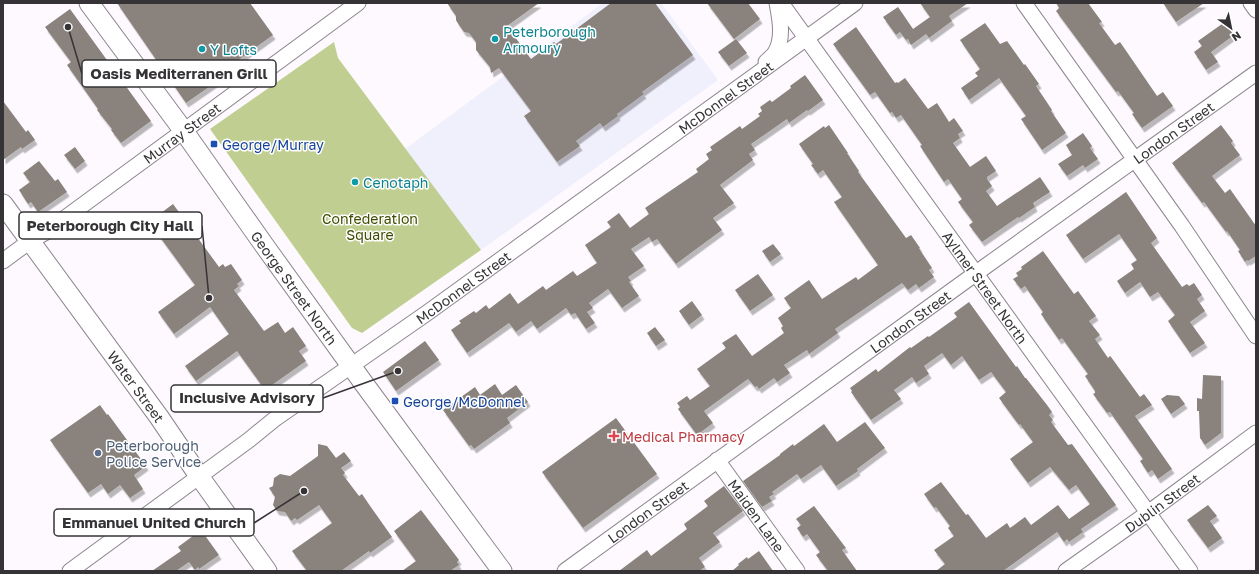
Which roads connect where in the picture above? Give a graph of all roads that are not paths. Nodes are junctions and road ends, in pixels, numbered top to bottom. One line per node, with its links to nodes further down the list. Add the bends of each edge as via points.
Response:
1 (89, 3): 12 (main road, George Street North)
2 (358, 3): 12 (street, Murray Street)
3 (777, 3): 11 (street, via 781,24 775,53)
4 (781, 3): 9 (street, Aylmer Street North)
5 (855, 3): 9 (street, McDonnel Street)
6 (1024, 3): 13 (street)
7 (1251, 3): 8 (street)
8 (1256, 10)
9 (805, 38): 11 (street, McDonnel Street); 17 (street, Aylmer Street North)
10 (1256, 73): 13 (street, London Street)
11 (747, 80): 19 (street, McDonnel Street, via 427,313)
12 (183, 130): 15 (street, Murray Street, via 46,232); 19 (main road, George Street North)
13 (1135, 159): 17 (street, London Street); 18 (street)
14 (3, 204): 15 (main road, Water Street)
15 (30, 241): 16 (street, Murray Street); 22 (main road, Water Street)
16 (3, 260)
17 (976, 273): 21 (street, London Street); 23 (street, Aylmer Street North)
18 (1256, 336)
19 (351, 365): 22 (street, McDonnel Street); 26 (main road, George Street North)
20 (1256, 433): 23 (street, Dublin Street)
21 (717, 460): 27 (street, London Street); 28 (street, Maiden Lane)
22 (199, 476): 24 (street, McDonnel Street); 25 (main road, Water Street)
23 (1148, 513): 29 (street, Dublin Street); 30 (street, Aylmer Street North)
24 (70, 571)
25 (267, 571)
26 (502, 571)
27 (565, 571)
28 (797, 571)
29 (1066, 571)
30 (1190, 571)

